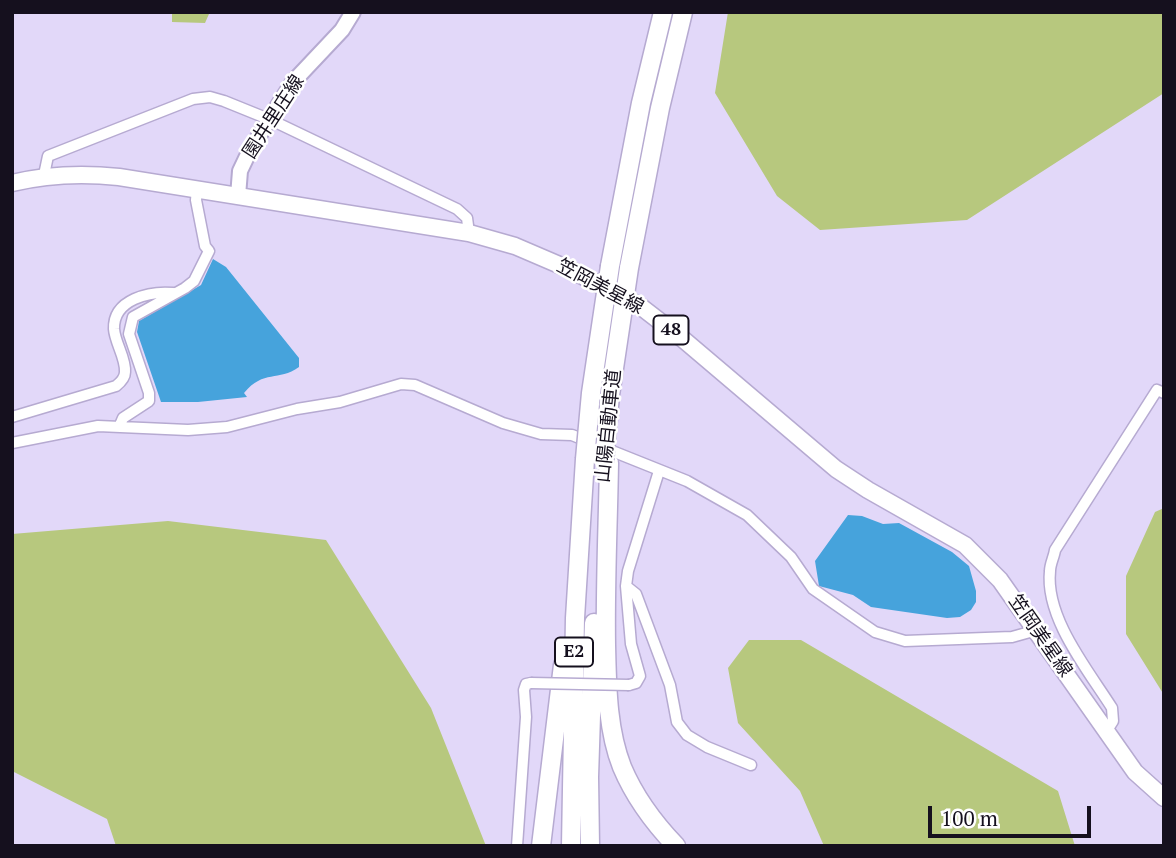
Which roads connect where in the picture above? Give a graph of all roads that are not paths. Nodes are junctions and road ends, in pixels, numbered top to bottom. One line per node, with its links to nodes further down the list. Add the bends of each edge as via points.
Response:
1 (353, 12): 4 (main road, 園井里庄線, via 293,82)
2 (663, 12): 10 (highway, 山陽自動車道 / E2, via 641,103)
3 (683, 12): 10 (highway, 山陽自動車道 / E2)
4 (271, 120): 5 (street, via 224,101 193,99 48,156); 8 (main road, 園井里庄線, via 240,171); 9 (street, via 457,209 467,218)
5 (44, 175): 6 (main road, 笠岡美星線 / 48); 7 (main road, 笠岡美星線 / 48, via 107,176)
6 (12, 183)
7 (197, 190): 8 (main road, 笠岡美星線 / 48); 11 (street, via 209,251 194,281)
8 (237, 196): 9 (main road, 笠岡美星線 / 48)
9 (469, 233): 20 (main road, 笠岡美星線 / 48, via 515,246 640,306 836,470 965,545 1000,580)
10 (619, 267): 16 (highway, 山陽自動車道 / E2, bridge); 18 (highway, 山陽自動車道 / E2, bridge, via 592,393)
11 (174, 294): 13 (street, via 145,295 120,309 114,330 125,371 117,386); 14 (street, via 142,310 129,324 149,401)
12 (1164, 393): 21 (street, via 1157,390 1055,550 1050,572 1059,624 1112,708 1113,721)
13 (12, 417)
14 (120, 425): 15 (street); 17 (street, via 188,430 227,427 401,384 415,385 503,423 541,434 572,435)
15 (12, 443)
16 (607, 463): 27 (highway, 山陽自動車道 / E2, via 594,618); 28 (highway, via 610,716 621,764 639,800)
17 (659, 471): 19 (street); 20 (street, via 688,481 747,515 791,557 813,589 875,632 905,641 1012,637)
18 (578, 542): 25 (highway); 26 (highway, 山陽自動車道 / E2)
19 (626, 586): 22 (street, via 636,594 670,685 677,722 706,747); 24 (street, bridge, via 631,644 640,676 636,683 526,684)
20 (1037, 630): 21 (main road, 笠岡美星線 / 48)
21 (1106, 732): 23 (main road, 笠岡美星線 / 48, via 1135,772)
22 (751, 765)
23 (1164, 798)
24 (517, 846)
25 (541, 846)
26 (571, 846)
27 (590, 846)
28 (676, 846)

